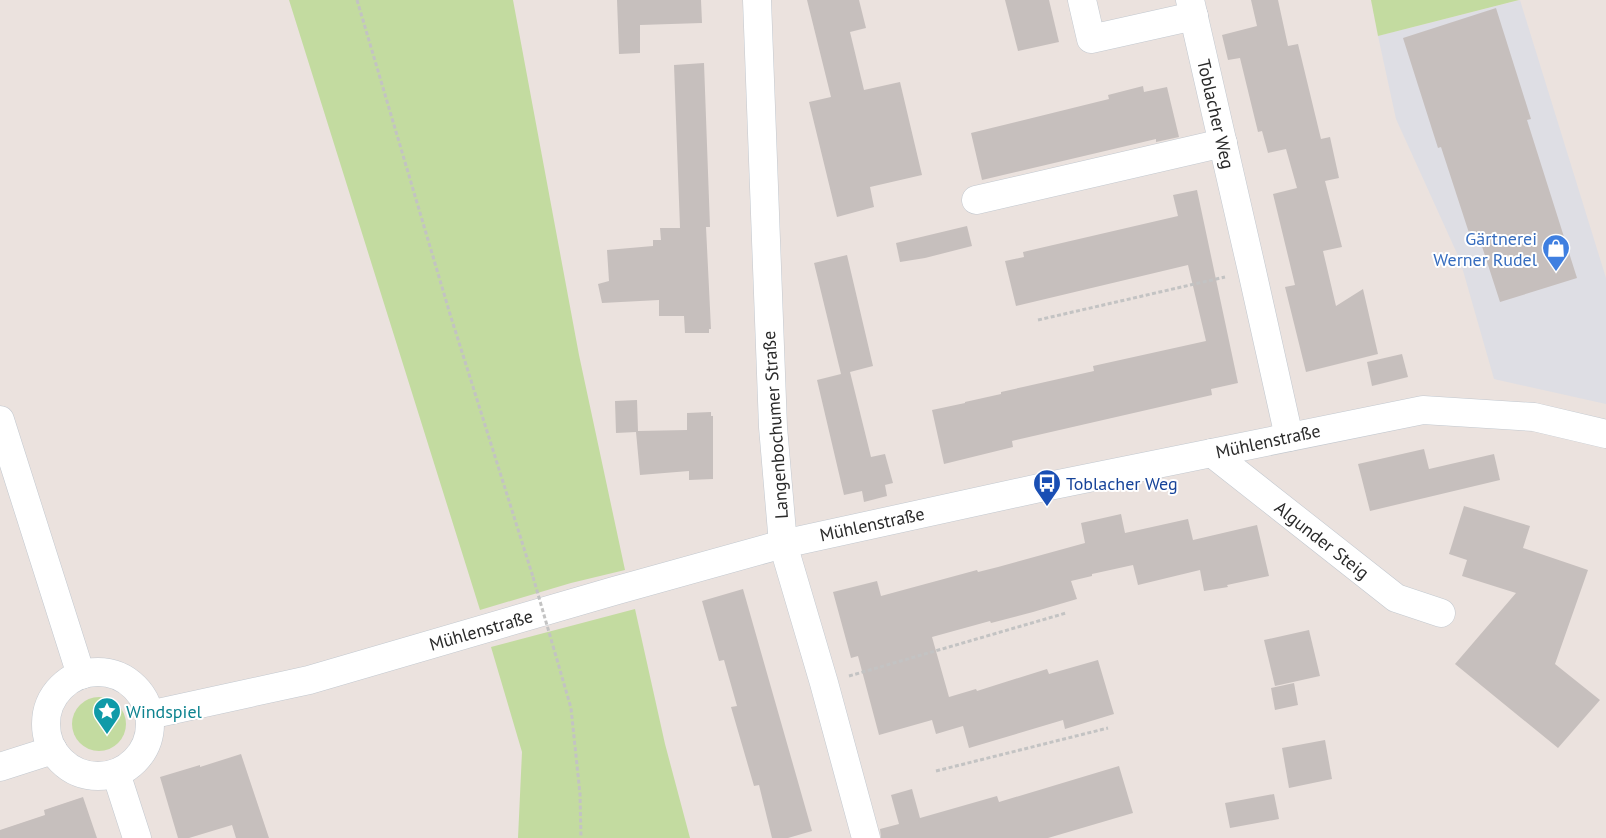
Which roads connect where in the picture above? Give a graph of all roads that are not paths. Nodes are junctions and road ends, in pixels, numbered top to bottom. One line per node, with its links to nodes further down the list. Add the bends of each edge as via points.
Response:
1 (757, 0): 10 (street, Langenbochumer Straße, via 773,427)
2 (1082, 0): 3 (street, Toblacher Weg, via 1091,39)
3 (1192, 8): 4 (street, Toblacher Weg)
4 (1223, 142): 5 (street); 8 (street, Toblacher Weg)
5 (976, 200)
6 (0, 420): 12 (street)
7 (1606, 434): 8 (street, Mühlenstraße, via 1534,417 1423,410)
8 (1289, 437): 9 (street, Mühlenstraße)
9 (1212, 453): 10 (street, Mühlenstraße); 11 (street, Algunder Steig, via 1396,598)
10 (783, 544): 13 (street, Mühlenstraße, via 309,680); 18 (street, Langenbochumer Straße)
11 (1441, 612)
12 (81, 675): 13 (street, via 97,672 114,674 126,680 139,693); 14 (street, via 58,691 50,705 46,730)
13 (149, 715): 16 (street, via 148,740 144,748 126,768)
14 (52, 750): 15 (street); 16 (street, via 63,763 81,774 101,776)
15 (0, 767)
16 (116, 773): 17 (street)
17 (138, 838)
18 (866, 838)

